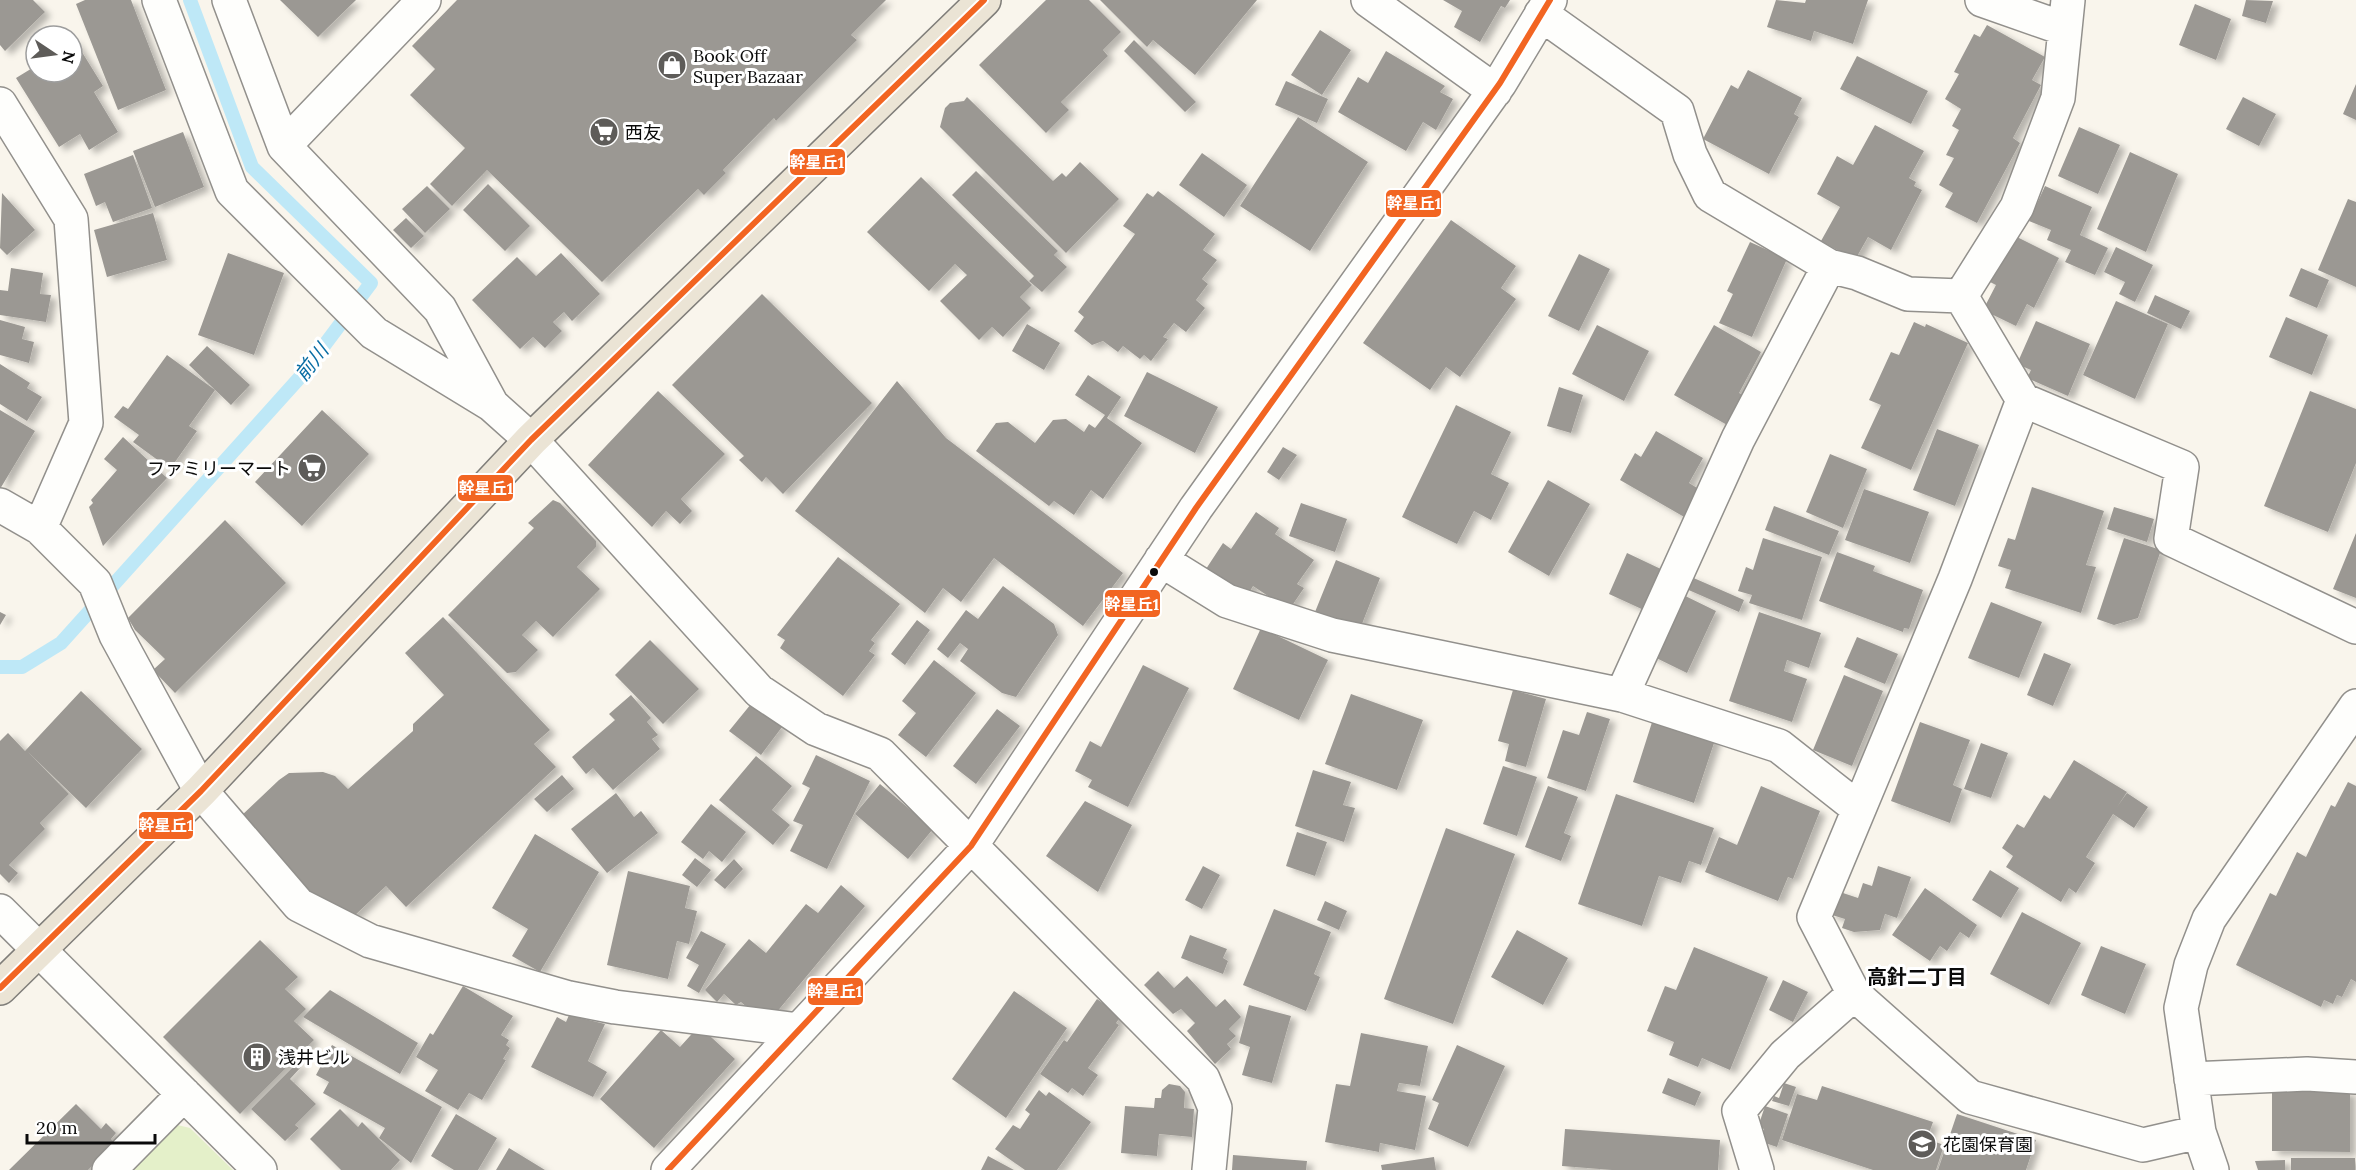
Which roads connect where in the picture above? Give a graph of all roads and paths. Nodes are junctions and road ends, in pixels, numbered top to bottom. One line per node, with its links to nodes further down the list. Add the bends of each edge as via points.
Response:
1 (159, 0): 15 (street, via 232,191 374,333)
2 (229, 0): 11 (street)
3 (424, 0): 11 (street)
4 (984, 0): 16 (main road)
5 (1368, 0): 9 (street)
6 (1982, 0): 8 (street)
7 (1545, 7): 9 (street); 12 (street, via 1677,111 1690,154 1710,195)
8 (2066, 14): 13 (street, via 2058,98 2021,196)
9 (1495, 91): 19 (street)
10 (0, 104): 18 (street, via 71,219 86,423)
11 (284, 146): 15 (street, via 440,309)
12 (1829, 266): 13 (street, via 1908,294); 21 (street, via 1738,439)
13 (1961, 296): 14 (street)
14 (2023, 400): 20 (street, via 2182,467 2171,539); 24 (street, via 1955,579)
15 (492, 405): 16 (street)
16 (531, 440): 23 (main road); 25 (street, via 759,691 816,729 880,754)
17 (0, 505): 18 (street)
18 (40, 528): 23 (street, via 95,583 116,635)
19 (1161, 560): 21 (street, via 1227,601 1332,635); 25 (street)
20 (2356, 627)
21 (1622, 695): 24 (street, via 1779,746)
22 (2356, 706): 32 (street, via 2209,919 2181,1008)
23 (201, 791): 27 (main road); 30 (street, via 299,905 370,941 568,998)
24 (1859, 809): 29 (street, via 1814,917)
25 (971, 846): 30 (street); 39 (street, via 1203,1079 1215,1108)
26 (0, 911): 27 (street)
27 (39, 949): 28 (main road); 33 (street)
28 (0, 988)
29 (1854, 994): 35 (street, via 1970,1097); 40 (street, via 1785,1055 1739,1111)
30 (799, 1030): 38 (street)
31 (2356, 1077): 32 (street, via 2307,1074)
32 (2191, 1079): 34 (street)
33 (184, 1094): 36 (street); 37 (street)
34 (2199, 1132): 35 (street); 41 (street)
35 (2142, 1157)
36 (109, 1170)
37 (260, 1170)
38 (668, 1170)
39 (1209, 1170)
40 (1757, 1170)
41 (2212, 1170)

